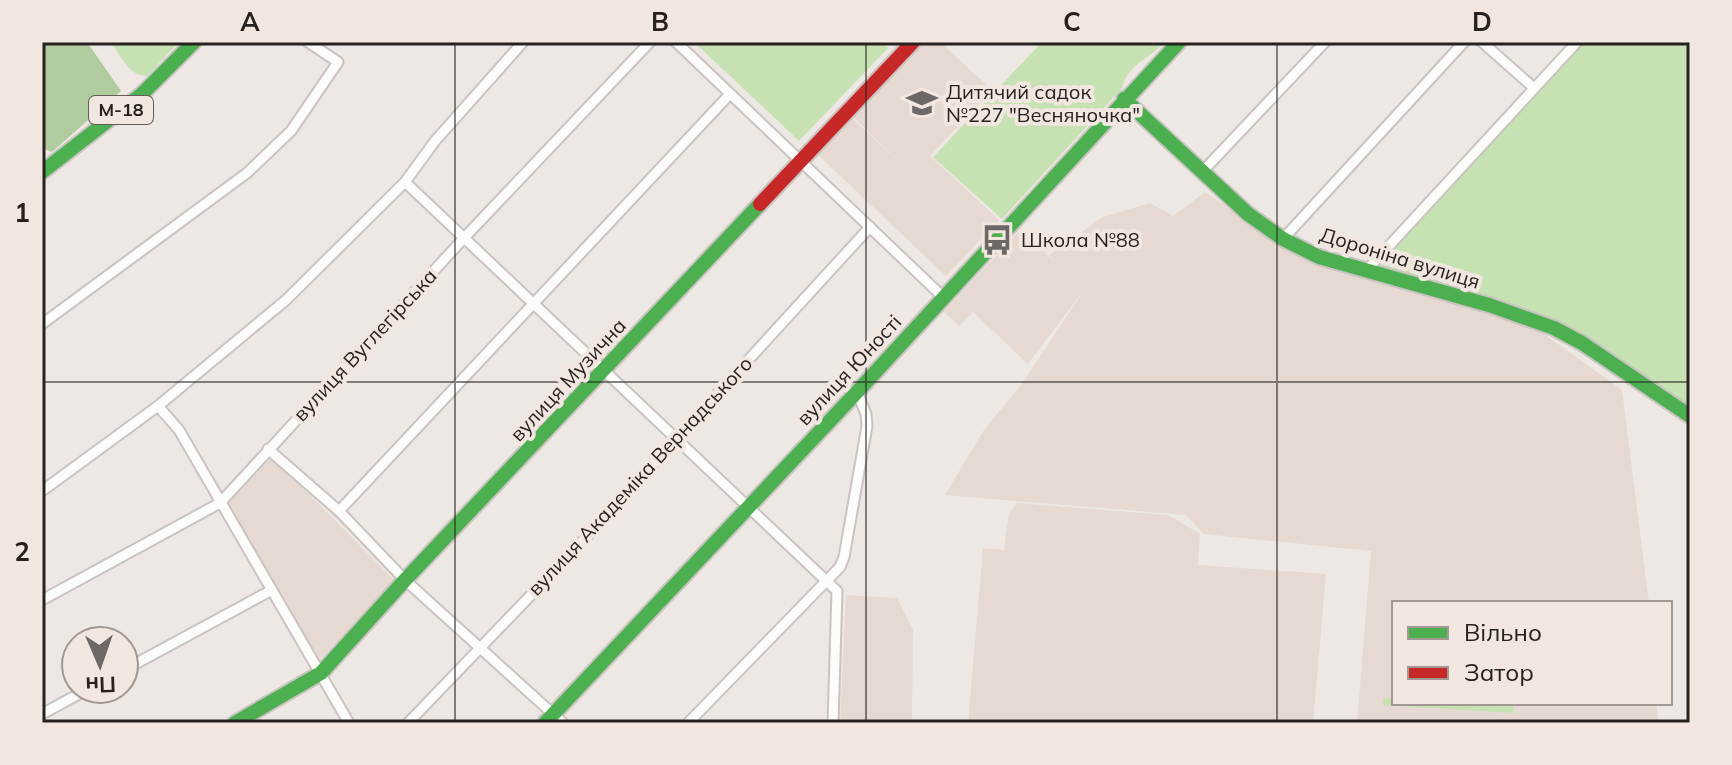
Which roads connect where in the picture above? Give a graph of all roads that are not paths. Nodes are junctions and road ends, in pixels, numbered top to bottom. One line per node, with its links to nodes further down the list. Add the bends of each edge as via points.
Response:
1 (194, 42): 17 (main road, М-18, via 142,94)
2 (308, 42): 25 (street, via 338,62 291,131 247,173)
3 (523, 42): 18 (street)
4 (650, 42): 20 (street, вулиця Вуглегірська)
5 (676, 42): 13 (street)
6 (913, 42): 15 (main road, вулиця Музична)
7 (1179, 42): 14 (main road, вулиця Юності)
8 (1325, 42): 16 (street)
9 (1464, 42): 21 (street)
10 (1482, 42): 12 (street)
11 (1577, 42): 12 (street)
12 (1534, 88): 22 (street)
13 (730, 94): 15 (street); 24 (street)
14 (1124, 99): 16 (main road, Дороніна вулиця); 23 (main road, вулиця Юності)
15 (800, 160): 19 (street); 26 (main road, вулиця Музична)
16 (1203, 171): 21 (main road, Дороніна вулиця)
17 (42, 172)
18 (405, 182): 20 (street); 28 (street, via 286,300)
19 (870, 227): 23 (street); 30 (street, вулиця Академіка Вернадського)
20 (464, 238): 24 (street); 31 (street, вулиця Вуглегірська)
21 (1283, 239): 22 (main road, Дороніна вулиця)
22 (1365, 272): 29 (main road, Дороніна вулиця, via 1554,328)
23 (944, 298): 27 (main road, вулиця Юності)
24 (534, 305): 26 (street); 35 (street)
25 (42, 324)
26 (604, 371): 30 (street); 36 (main road, вулиця Музична)
27 (857, 392): 34 (main road, вулиця Юності); 37 (street, via 867,426 844,557)
28 (158, 406): 32 (street); 33 (street, via 179,430)
29 (1690, 416)
30 (675, 438): 34 (street); 40 (street, вулиця Академіка Вернадського)
31 (268, 449): 33 (street, вулиця Вуглегірська); 35 (street)
32 (42, 491)
33 (220, 503): 38 (street); 39 (street, вулиця Вуглегірська)
34 (748, 507): 37 (street); 44 (main road, вулиця Юності)
35 (339, 511): 36 (street)
36 (405, 580): 40 (street); 42 (main road, вулиця Музична)
37 (827, 580): 45 (street, via 837,591); 50 (street)
38 (270, 591): 41 (street); 42 (street)
39 (42, 600)
40 (479, 647): 44 (street); 49 (street, вулиця Академіка Вернадського)
41 (140, 661)
42 (321, 673): 47 (main road, вулиця Музична); 48 (street)
43 (43, 711): 46 (street)
44 (554, 720)
45 (830, 721)
46 (51, 723)
47 (235, 723)
48 (349, 723)
49 (408, 723)
50 (688, 723)

